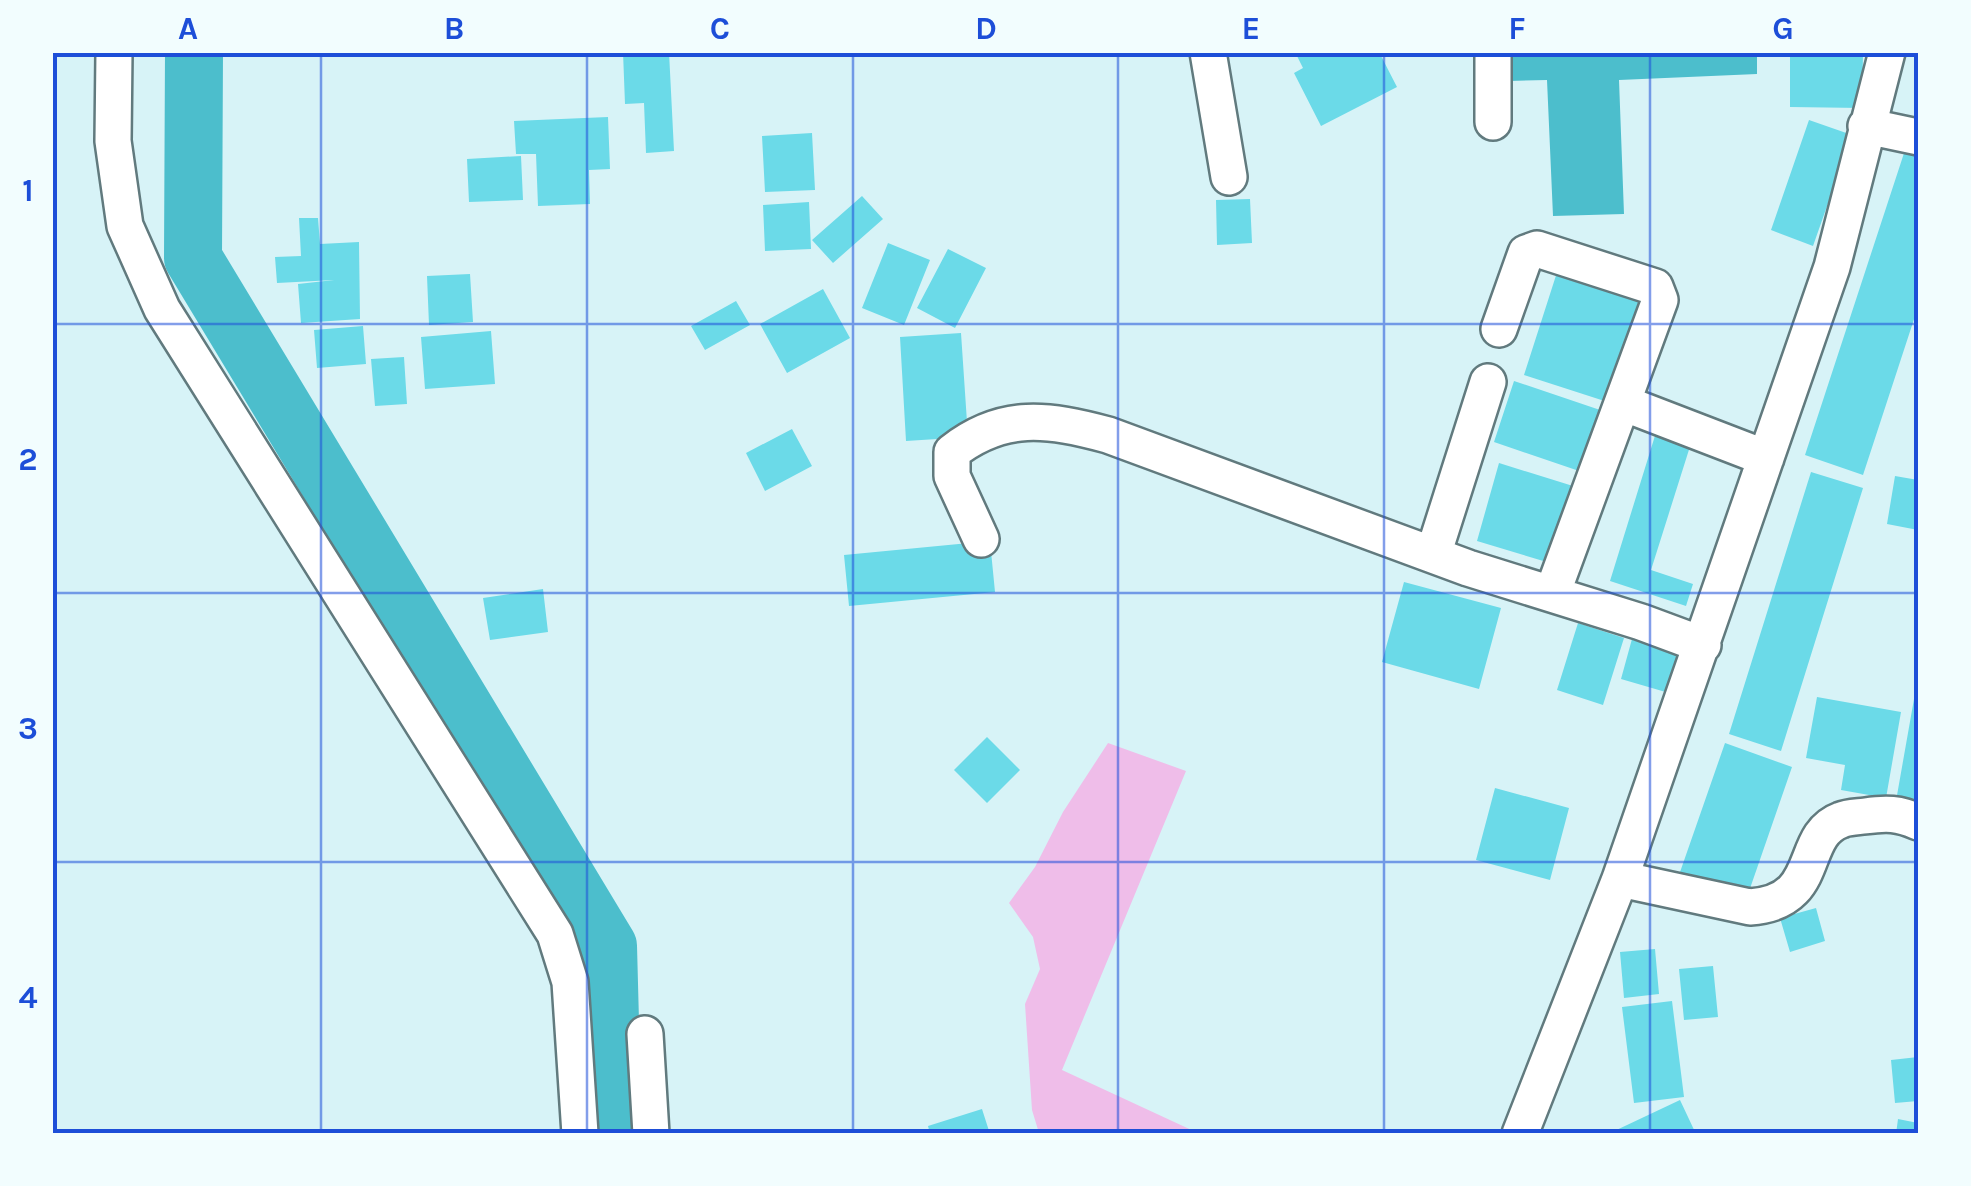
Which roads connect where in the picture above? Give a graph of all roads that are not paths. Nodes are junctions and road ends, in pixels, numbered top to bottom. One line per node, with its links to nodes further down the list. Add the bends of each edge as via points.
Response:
1 (114, 52): 20 (street, via 113,141 126,226 162,309 555,934 570,982)
2 (1208, 52): 8 (street)
3 (1493, 52): 5 (street)
4 (1887, 52): 6 (street)
5 (1493, 122)
6 (1866, 126): 7 (street); 12 (street, via 1832,267)
7 (1918, 137)
8 (1229, 177)
9 (1499, 329): 11 (street, via 1526,253 1537,249 1655,287 1660,300)
10 (1488, 382): 14 (street)
11 (1623, 403): 12 (street); 15 (street)
12 (1766, 458): 16 (street)
13 (980, 538): 14 (street, via 952,476 952,452 972,436 1010,423 1058,422)
14 (1434, 555): 15 (street)
15 (1552, 594): 16 (street)
16 (1703, 645): 18 (street)
17 (1918, 822): 18 (street, via 1886,812 1838,820 1791,896 1770,905 1750,907)
18 (1620, 880): 22 (street)
19 (645, 1034): 21 (street)
20 (580, 1134)
21 (651, 1134)
22 (1520, 1134)

